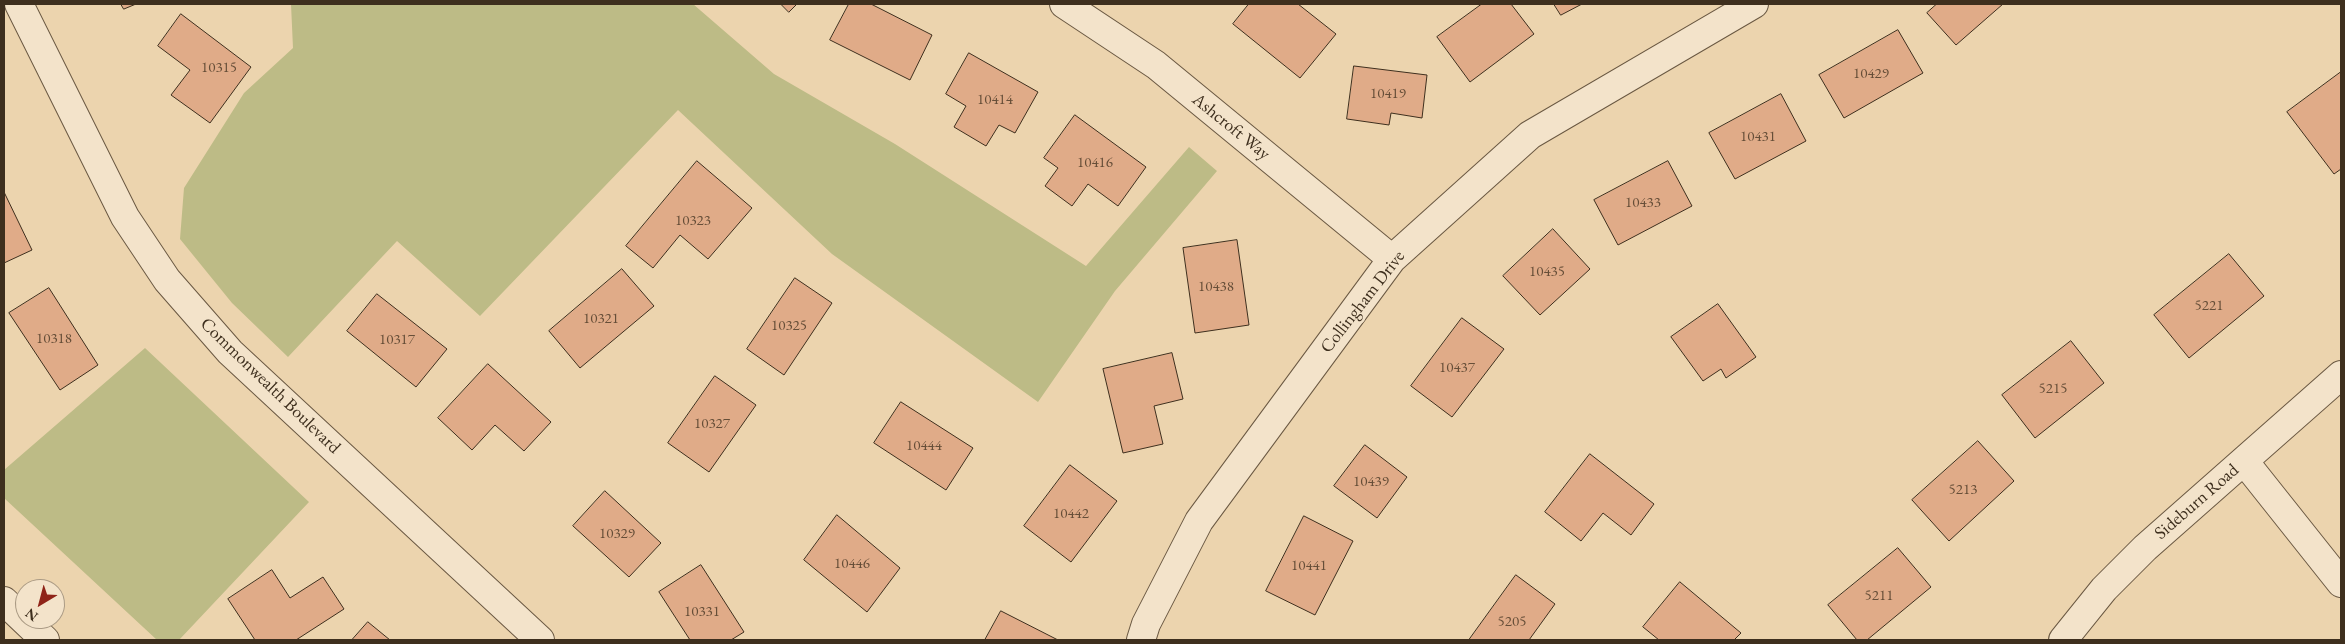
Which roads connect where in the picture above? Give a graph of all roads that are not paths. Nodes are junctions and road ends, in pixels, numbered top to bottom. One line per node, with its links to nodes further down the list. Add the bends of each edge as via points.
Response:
1 (19, 4): 10 (street, Commonwealth Boulevard, via 125,217 166,280 230,352)
2 (1064, 4): 4 (street, Ashcroft Way, via 1156,65)
3 (1754, 4): 4 (street, Collingham Drive, via 1530,135)
4 (1392, 259): 11 (street, Collingham Drive, via 1199,521 1146,624)
5 (2341, 375): 6 (street, Sideburn Road)
6 (2244, 461): 7 (street); 12 (street, Sideburn Road, via 2145,548 2104,589)
7 (2341, 584)
8 (4, 601): 9 (street)
9 (45, 640)
10 (540, 640)
11 (1142, 640)
12 (2063, 640)

